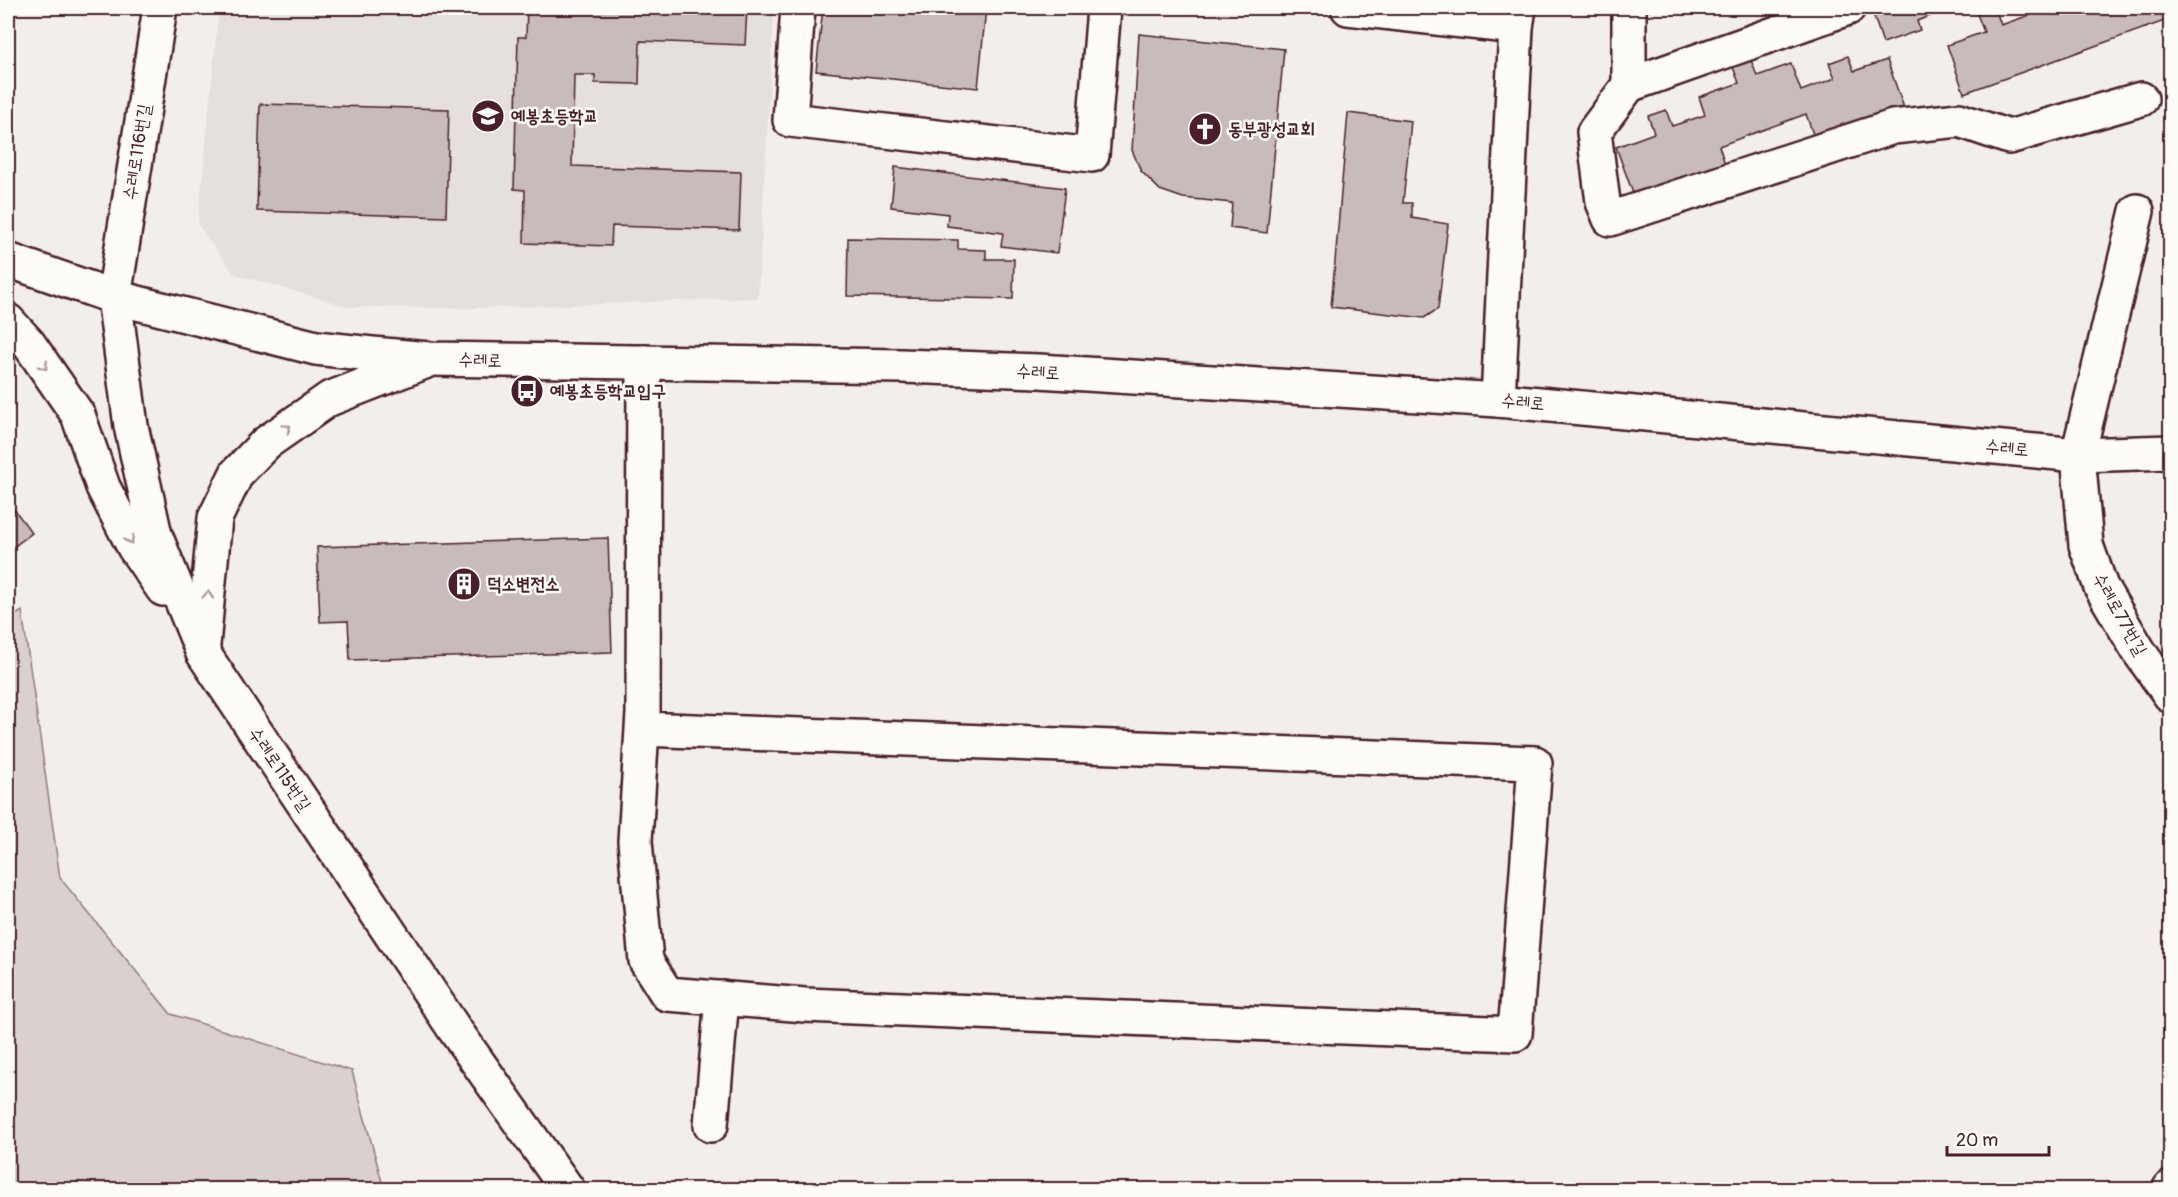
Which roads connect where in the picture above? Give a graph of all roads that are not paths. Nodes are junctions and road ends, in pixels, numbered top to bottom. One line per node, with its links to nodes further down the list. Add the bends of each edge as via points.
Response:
1 (160, 8): 12 (street, 수레로116번길)
2 (798, 8): 3 (street, via 790,120 1092,155)
3 (1104, 8)
4 (1348, 8): 7 (street)
5 (1629, 8): 8 (street)
6 (1848, 8): 8 (street)
7 (1518, 17): 16 (street)
8 (1629, 85): 9 (street, via 1594,132 1602,202 1610,219 1893,127 1959,120 2009,137)
9 (2141, 99)
10 (2137, 211): 18 (street)
11 (8, 260): 12 (street, 수레로)
12 (114, 297): 14 (street, 수레로, via 316,348); 19 (street, 수레로115번길, via 131,426 155,535)
13 (8, 321): 19 (street, one-way to 19, via 29,344 78,415 103,487 134,548)
14 (429, 359): 15 (street, 수레로); 19 (street, one-way to 14, via 215,518 237,473 266,443 329,399)
15 (644, 362): 16 (street, 수레로, via 1039,371); 21 (street)
16 (1498, 400): 18 (street, 수레로)
17 (2170, 452): 18 (street, 수레로)
18 (2078, 455): 20 (street, 수레로77번길, via 2086,545 2101,587)
19 (201, 647): 24 (street, 수레로115번길, via 455,1030)
20 (2170, 695)
21 (642, 729): 22 (street, via 635,841 646,961 668,994); 22 (street, via 1535,763 1515,1034 805,1005)
22 (722, 998): 23 (street)
23 (711, 1125)
24 (568, 1190)

